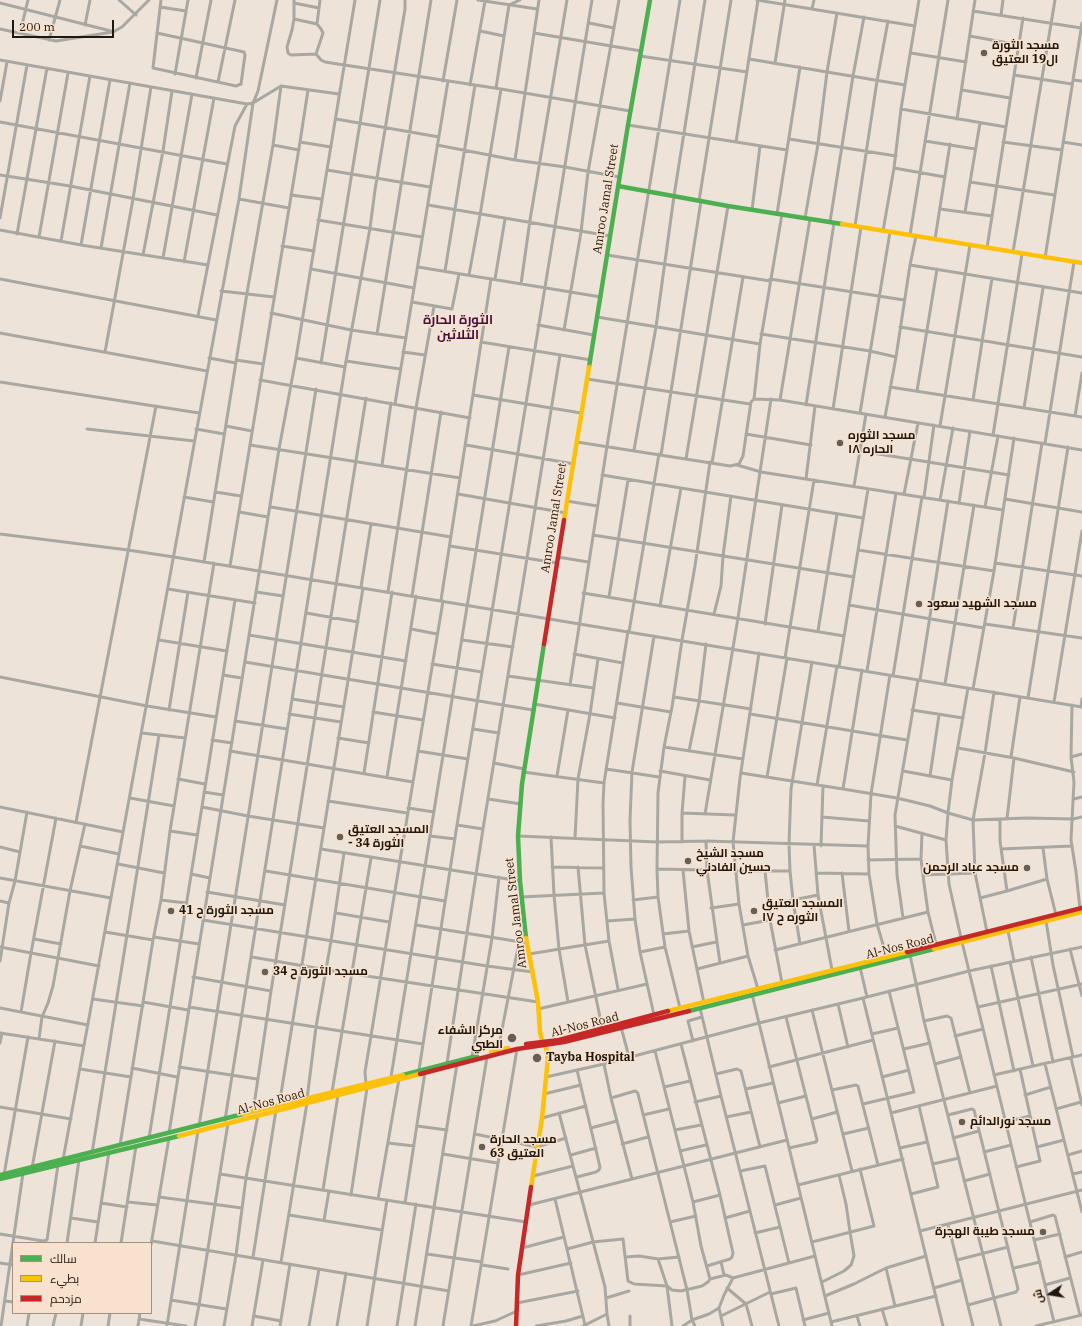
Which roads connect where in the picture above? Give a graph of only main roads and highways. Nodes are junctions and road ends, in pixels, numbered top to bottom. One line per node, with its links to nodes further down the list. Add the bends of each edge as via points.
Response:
1 (650, 0): 2 (main road, Amroo Jamal Street)
2 (618, 186): 3 (main road); 10 (main road, Amroo Jamal Street, via 523,770 518,836 521,897 538,1002 540,1032)
3 (1082, 263)
4 (1081, 910): 5 (main road, Al-Nos Road); 5 (main road, Al-Nos Road, via 1056,914)
5 (1037, 922): 6 (main road, Al-Nos Road); 6 (main road, Al-Nos Road)
6 (962, 940): 7 (main road, Al-Nos Road, via 936,944); 7 (main road, Al-Nos Road, via 910,955)
7 (888, 958): 8 (main road, Al-Nos Road, via 832,970); 8 (main road, Al-Nos Road)
8 (688, 1009): 9 (main road, Al-Nos Road); 9 (main road, Al-Nos Road, via 680,1008)
9 (601, 1030): 10 (main road, Al-Nos Road)
10 (544, 1043): 11 (main road, Al-Nos Road); 11 (main road, Al-Nos Road, via 498,1050); 19 (main road, Amroo Jamal Street, via 548,1058 542,1118 518,1276)
11 (367, 1085): 12 (main road, Al-Nos Road); 12 (main road, Al-Nos Road, via 332,1092)
12 (307, 1101): 13 (main road, Al-Nos Road)
13 (278, 1108): 14 (main road, Al-Nos Road); 14 (main road, Al-Nos Road)
14 (226, 1122): 15 (main road, Al-Nos Road)
15 (168, 1136): 16 (main road, Al-Nos Road); 16 (main road, Al-Nos Road, via 120,1145)
16 (23, 1172): 17 (main road, Al-Nos Road); 18 (main road, Al-Nos Road)
17 (2, 1175)
18 (0, 1179)
19 (518, 1326)

